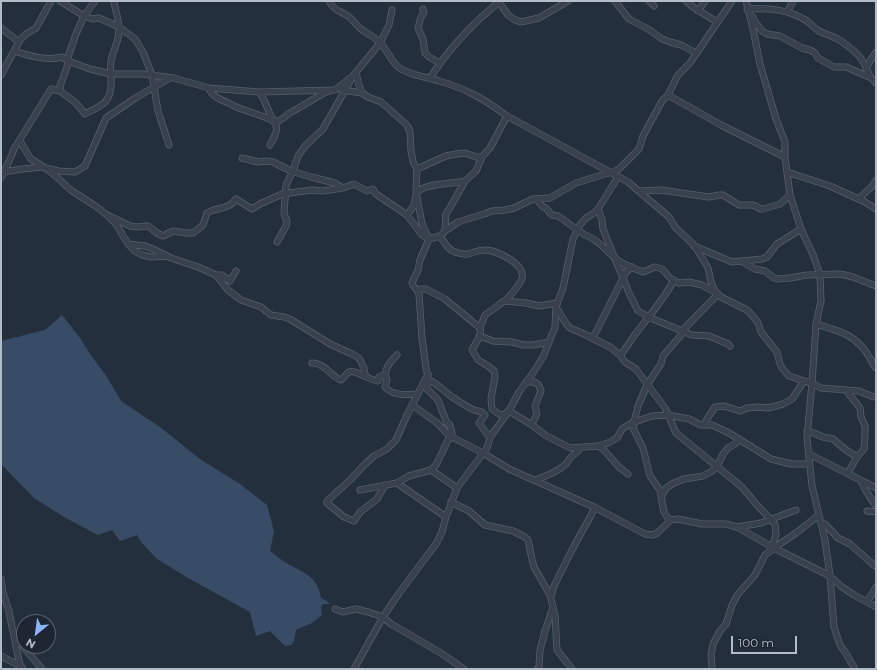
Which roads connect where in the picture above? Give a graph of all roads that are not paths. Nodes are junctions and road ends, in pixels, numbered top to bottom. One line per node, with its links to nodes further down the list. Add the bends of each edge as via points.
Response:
1 (51, 1): 25 (street, via 36,28)
2 (60, 1): 21 (street)
3 (95, 1): 21 (street)
4 (114, 1): 23 (street)
5 (329, 1): 26 (street, via 334,9 348,16)
6 (568, 1): 14 (street, via 539,18 521,22 508,15)
7 (615, 1): 29 (street, via 630,18 662,39)
8 (649, 1): 15 (street)
9 (686, 1): 19 (street)
10 (705, 1): 19 (street)
11 (732, 1): 22 (street)
12 (746, 1): 17 (street)
13 (793, 1): 20 (street)
14 (499, 2): 31 (street, via 464,34)
15 (654, 6)
16 (423, 9): 31 (street, via 418,28 425,53)
17 (748, 9): 20 (street); 37 (street, via 755,22 767,34 780,36 810,50 818,58 834,66); 55 (street, via 760,64 785,142)
18 (392, 10): 26 (street, via 389,25)
19 (698, 11): 22 (street)
20 (787, 12): 32 (street, via 846,45 861,58)
21 (84, 16): 23 (street, via 99,18); 30 (street)
22 (717, 22): 29 (street)
23 (119, 27): 33 (street); 36 (street, via 135,39)
24 (1, 28): 25 (street)
25 (19, 42): 27 (street)
26 (380, 42): 34 (street); 39 (street, via 394,64 402,70)
27 (14, 51): 30 (street, via 30,56 54,59 62,57); 35 (street)
28 (876, 52): 32 (street)
29 (696, 53): 48 (street, via 688,66 678,75)
30 (68, 61): 33 (street); 44 (street)
31 (440, 63): 39 (street)
32 (866, 69): 37 (street)
33 (111, 74): 36 (street); 44 (street, via 111,90 106,100 85,114 76,103)
34 (354, 74): 43 (street); 45 (street); 47 (street)
35 (1, 75)
36 (152, 75): 38 (street); 41 (street)
37 (869, 77): 40 (street)
38 (170, 78): 41 (street); 42 (street)
39 (430, 78): 49 (street, via 466,90)
40 (876, 83)
41 (154, 87): 52 (street, via 158,111); 57 (street, via 106,118 85,166 75,172)
42 (208, 88): 46 (street); 50 (street, via 213,96)
43 (336, 90): 45 (street); 46 (street); 50 (street, via 324,93 279,121)
44 (60, 91): 51 (street, via 51,89)
45 (345, 91): 47 (street); 59 (street, via 323,129 298,156)
46 (259, 92): 50 (street)
47 (362, 93): 58 (street, via 381,102 407,125 413,162)
48 (668, 95): 55 (street); 60 (street, via 642,136 639,149 620,169)
49 (507, 116): 54 (street, via 490,148); 60 (street)
50 (273, 121): 53 (street, via 277,128)
51 (20, 141): 57 (street, via 30,158); 62 (street)
52 (169, 145)
53 (270, 145)
54 (482, 157): 58 (street, via 476,158 465,153 456,154); 65 (street, via 476,171)
55 (785, 157): 61 (street)
56 (242, 158): 59 (street, via 273,162)
57 (42, 167): 62 (street); 75 (street)
58 (417, 169): 69 (street)
59 (292, 171): 66 (street, via 335,183); 68 (street)
60 (611, 172): 63 (street); 71 (street, via 576,183 550,198)
61 (787, 172): 70 (street); 72 (street)
62 (2, 175)
63 (618, 178): 67 (street); 73 (street)
64 (876, 180): 72 (street)
65 (465, 181): 69 (street, via 435,185 420,190); 79 (street, via 446,214)
66 (343, 188): 68 (street); 76 (street, via 354,184 367,191 373,188 376,194)
67 (639, 191): 70 (street, via 661,190 709,197 719,194 739,205 753,205 761,209 778,205); 84 (street, via 669,217)
68 (285, 194): 75 (street, via 252,209 236,199 227,207 207,213 202,225 191,233 173,231 163,236 148,226 130,226); 82 (street, via 286,226)
69 (416, 195): 76 (street, via 411,210); 81 (street, via 422,224)
70 (790, 195): 77 (street)
71 (536, 199): 78 (street, via 552,215 558,216); 79 (street, via 514,208 492,211 458,222)
72 (859, 199): 74 (street)
73 (598, 209): 78 (street, via 586,218); 86 (street)
74 (876, 209)
75 (108, 215): 83 (street)
76 (406, 215): 81 (street, via 422,235)
77 (801, 229): 87 (street, via 777,244 762,260); 91 (street)
78 (578, 230): 86 (street, via 603,246); 98 (street, via 573,239 563,288)
79 (445, 231): 80 (street)
80 (440, 236): 81 (street); 97 (street, via 453,251 469,255 488,250 518,265 522,270 522,278)
81 (429, 239): 95 (street, via 412,283)
82 (277, 242)
83 (128, 244): 85 (street, via 145,246); 85 (street, via 142,255)
84 (694, 246): 87 (street, via 732,262); 96 (street, via 708,268 713,287)
85 (167, 256): 90 (street)
86 (615, 259): 88 (street); 92 (street)
87 (741, 262): 91 (street, via 765,271 777,279)
88 (632, 268): 92 (street); 93 (street, via 643,272 655,267 662,269)
89 (236, 271): 90 (street, via 230,281 222,275)
90 (216, 275): 112 (street, via 240,300 261,307 271,315 290,319 330,344 359,358 364,368)
91 (820, 275): 94 (street, via 846,275); 100 (street, via 821,301)
92 (623, 278): 99 (street, via 638,311); 104 (street)
93 (674, 280): 96 (street, via 679,283 702,285); 99 (street)
94 (876, 286)
95 (418, 290): 101 (street, via 426,289 445,299); 113 (street)
96 (718, 294): 102 (street); 114 (street, via 747,310 777,352 782,368 789,376)
97 (506, 300): 98 (street, via 539,306); 101 (street, via 485,315)
98 (556, 305): 104 (street, via 570,328); 105 (street, via 555,327)
99 (649, 317): 102 (street); 108 (street)
100 (816, 324): 110 (street, via 836,329 851,337); 116 (street)
101 (480, 328): 103 (street)
102 (683, 332): 106 (street, via 692,336 709,336); 117 (street, via 663,356 661,364)
103 (480, 336): 105 (street, via 493,341 523,345); 122 (street, via 472,350 478,360 494,371 492,410 504,415)
104 (592, 338): 108 (street)
105 (549, 342): 115 (street, via 543,357)
106 (730, 346)
107 (398, 355): 111 (street, via 389,363)
108 (620, 355): 117 (street, via 636,369)
109 (312, 362): 112 (street, via 321,364 342,380 349,372)
110 (876, 368)
111 (384, 375): 112 (street, via 377,382); 119 (street, via 387,380 385,387 389,391 396,394)
112 (364, 376)
113 (428, 377): 119 (street); 128 (street, via 426,388 438,400 450,425); 129 (street, via 452,396 485,415 479,423)
114 (804, 381): 116 (street); 126 (street, via 792,399 783,404 740,411 724,406 715,407)
115 (526, 382): 122 (street); 125 (street, via 538,384 541,391 535,406 537,414)
116 (812, 383): 118 (street, via 826,389); 127 (street)
117 (647, 385): 123 (street); 124 (street)
118 (846, 390): 120 (street); 135 (street, via 860,408 865,426 864,449)
119 (417, 394): 121 (street)
120 (876, 397)
121 (412, 405): 128 (street, via 436,422); 144 (street, via 396,440 366,462 327,503 344,517 354,521 360,512 378,499)
122 (509, 410): 125 (street); 129 (street)
123 (668, 415): 124 (street, via 652,416); 126 (street); 137 (street, via 676,433)
124 (632, 423): 131 (street, via 622,429 615,440); 148 (street, via 646,456 650,476)
125 (532, 425): 132 (street, via 567,447)
126 (704, 425): 130 (street, via 712,426)
127 (807, 431): 134 (street); 135 (street, via 833,439)
128 (451, 437): 133 (street); 138 (street)
129 (490, 438): 133 (street, via 488,448)
130 (739, 439): 136 (street, via 771,459 791,464); 137 (street, via 723,454)
131 (598, 446): 132 (street); 140 (street)
132 (580, 448): 141 (street, via 563,467)
133 (483, 453): 141 (street, via 509,469); 145 (street)
134 (809, 454): 136 (street); 139 (street)
135 (857, 457): 139 (street)
136 (810, 464): 155 (street)
137 (717, 467): 148 (street, via 702,476 674,483 666,488); 158 (street, via 742,487)
138 (431, 470): 143 (street, via 409,476); 145 (street)
139 (848, 473): 142 (street)
140 (628, 474)
141 (535, 480): 151 (street)
142 (861, 480): 146 (street); 150 (street)
143 (397, 483): 144 (street); 156 (street)
144 (386, 485): 147 (street)
145 (457, 488): 149 (street)
146 (876, 488)
147 (360, 490)
148 (662, 496): 157 (street, via 664,512)
149 (452, 502): 156 (street); 168 (street, via 469,511 485,525 513,532 528,540 533,563 550,595)
150 (876, 506)
151 (596, 508): 157 (street, via 649,535 657,533); 166 (street, via 572,548)
152 (796, 510): 158 (street)
153 (866, 511): 154 (street)
154 (876, 512)
155 (819, 515): 159 (street); 161 (street, via 796,534)
156 (446, 517): 171 (street, via 436,544)
157 (671, 520): 160 (street)
158 (770, 520): 160 (street); 161 (street, via 776,524)
159 (821, 524): 162 (street, via 825,524 838,538 850,544); 163 (street)
160 (737, 527): 161 (street)
161 (773, 547): 163 (street); 180 (street, via 732,605 726,624 714,644 711,655)
162 (876, 567)
163 (830, 576): 167 (street, via 842,587); 181 (street, via 834,627 840,645)
164 (1, 579): 172 (street)
165 (876, 587): 167 (street)
166 (551, 596)
167 (867, 602): 169 (street)
168 (553, 607): 178 (street, via 540,650); 179 (street, via 558,650)
169 (876, 607)
170 (336, 609): 171 (street, via 343,612 356,609)
171 (383, 617): 176 (street); 177 (street)
172 (14, 635): 174 (street); 175 (street)
173 (1, 656): 174 (street)
174 (22, 668)
175 (42, 669)
176 (354, 669)
177 (464, 669)
178 (538, 669)
179 (572, 669)
180 (712, 669)
181 (855, 669)

